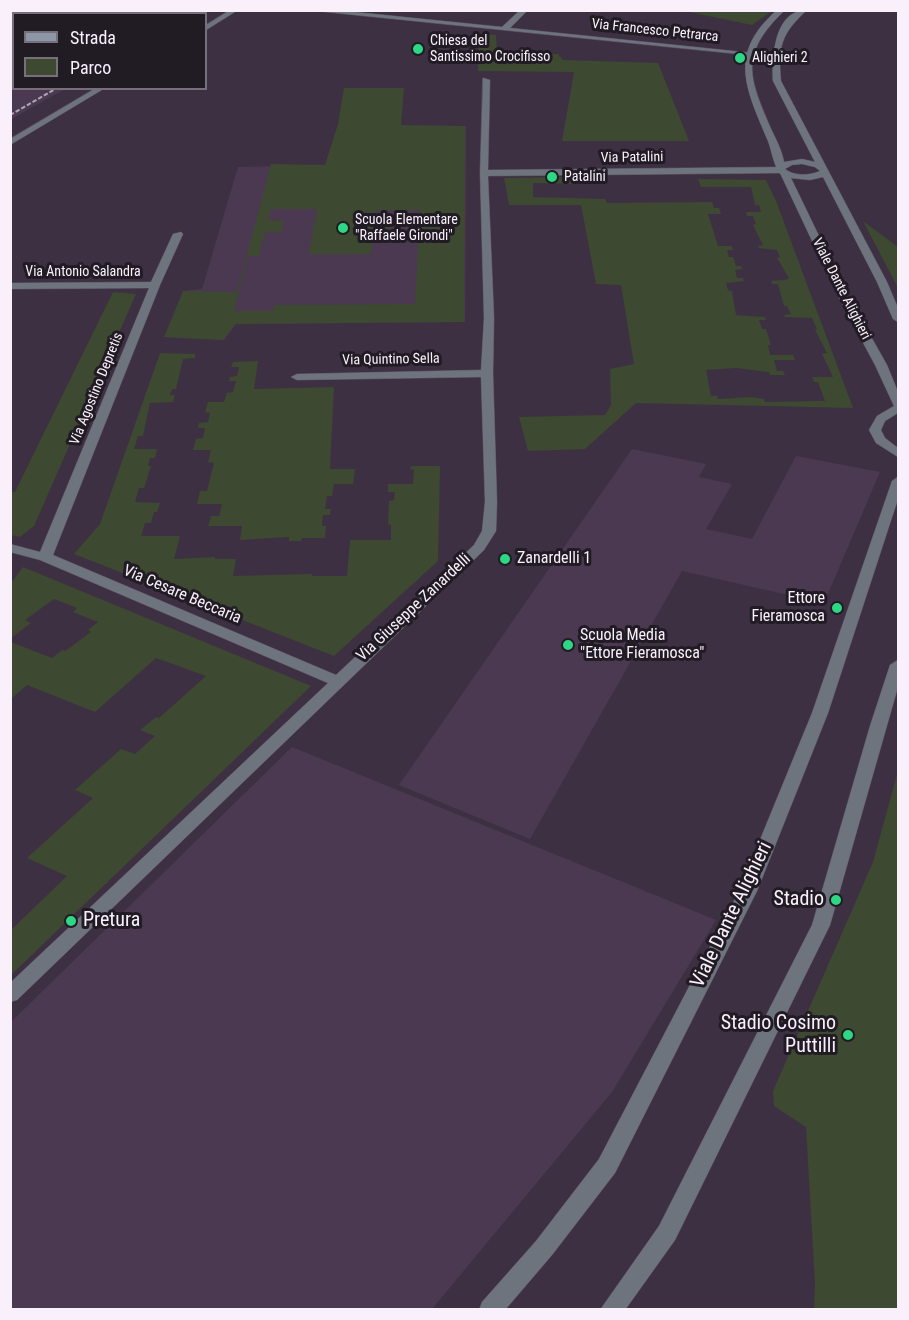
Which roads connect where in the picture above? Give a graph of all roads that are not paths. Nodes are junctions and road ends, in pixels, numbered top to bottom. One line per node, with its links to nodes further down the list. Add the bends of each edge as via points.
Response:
1 (235, 10): 8 (street)
2 (309, 10): 7 (street, Via Francesco Petrarca)
3 (389, 10): 7 (street)
4 (525, 10): 9 (street)
5 (782, 10): 10 (street, via 771,18)
6 (804, 10): 11 (street, via 790,20)
7 (363, 16): 9 (street, Via Francesco Petrarca)
8 (207, 27)
9 (504, 29): 10 (street, Via Francesco Petrarca, via 623,36)
10 (749, 53): 11 (street, Via Francesco Petrarca); 15 (street, Viale Dante Alighieri, via 750,81)
11 (769, 54): 16 (street, via 777,81)
12 (486, 80): 17 (street, Via Giuseppe Zanardelli)
13 (99, 90): 14 (street)
14 (10, 143)
15 (782, 170): 16 (street, via 801,162); 16 (street, via 807,177 819,176); 17 (street, Via Patalini); 24 (street, Viale Dante Alighieri)
16 (824, 170): 21 (street)
17 (484, 173): 22 (street, Via Giuseppe Zanardelli)
18 (178, 234): 19 (street, Via Agostino Depretis)
19 (155, 285): 20 (street, Via Antonio Salandra); 29 (street, Via Agostino Depretis)
20 (10, 286)
21 (898, 320)
22 (487, 373): 23 (street, Via Quintino Sella); 31 (street, Via Giuseppe Zanardelli, via 489,531 479,547)
23 (297, 377)
24 (898, 404)
25 (898, 409): 26 (street, via 878,421 875,430 880,440)
26 (898, 453)
27 (898, 481): 33 (street, Viale Dante Alighieri, via 820,713 748,891 607,1166)
28 (10, 548): 29 (street, Via Cesare Beccaria)
29 (45, 557): 31 (street, Via Cesare Beccaria)
30 (898, 665): 34 (street, via 821,925 667,1233)
31 (337, 681): 32 (street, Via Giuseppe Zanardelli)
32 (10, 995)
33 (490, 1310)
34 (611, 1310)

